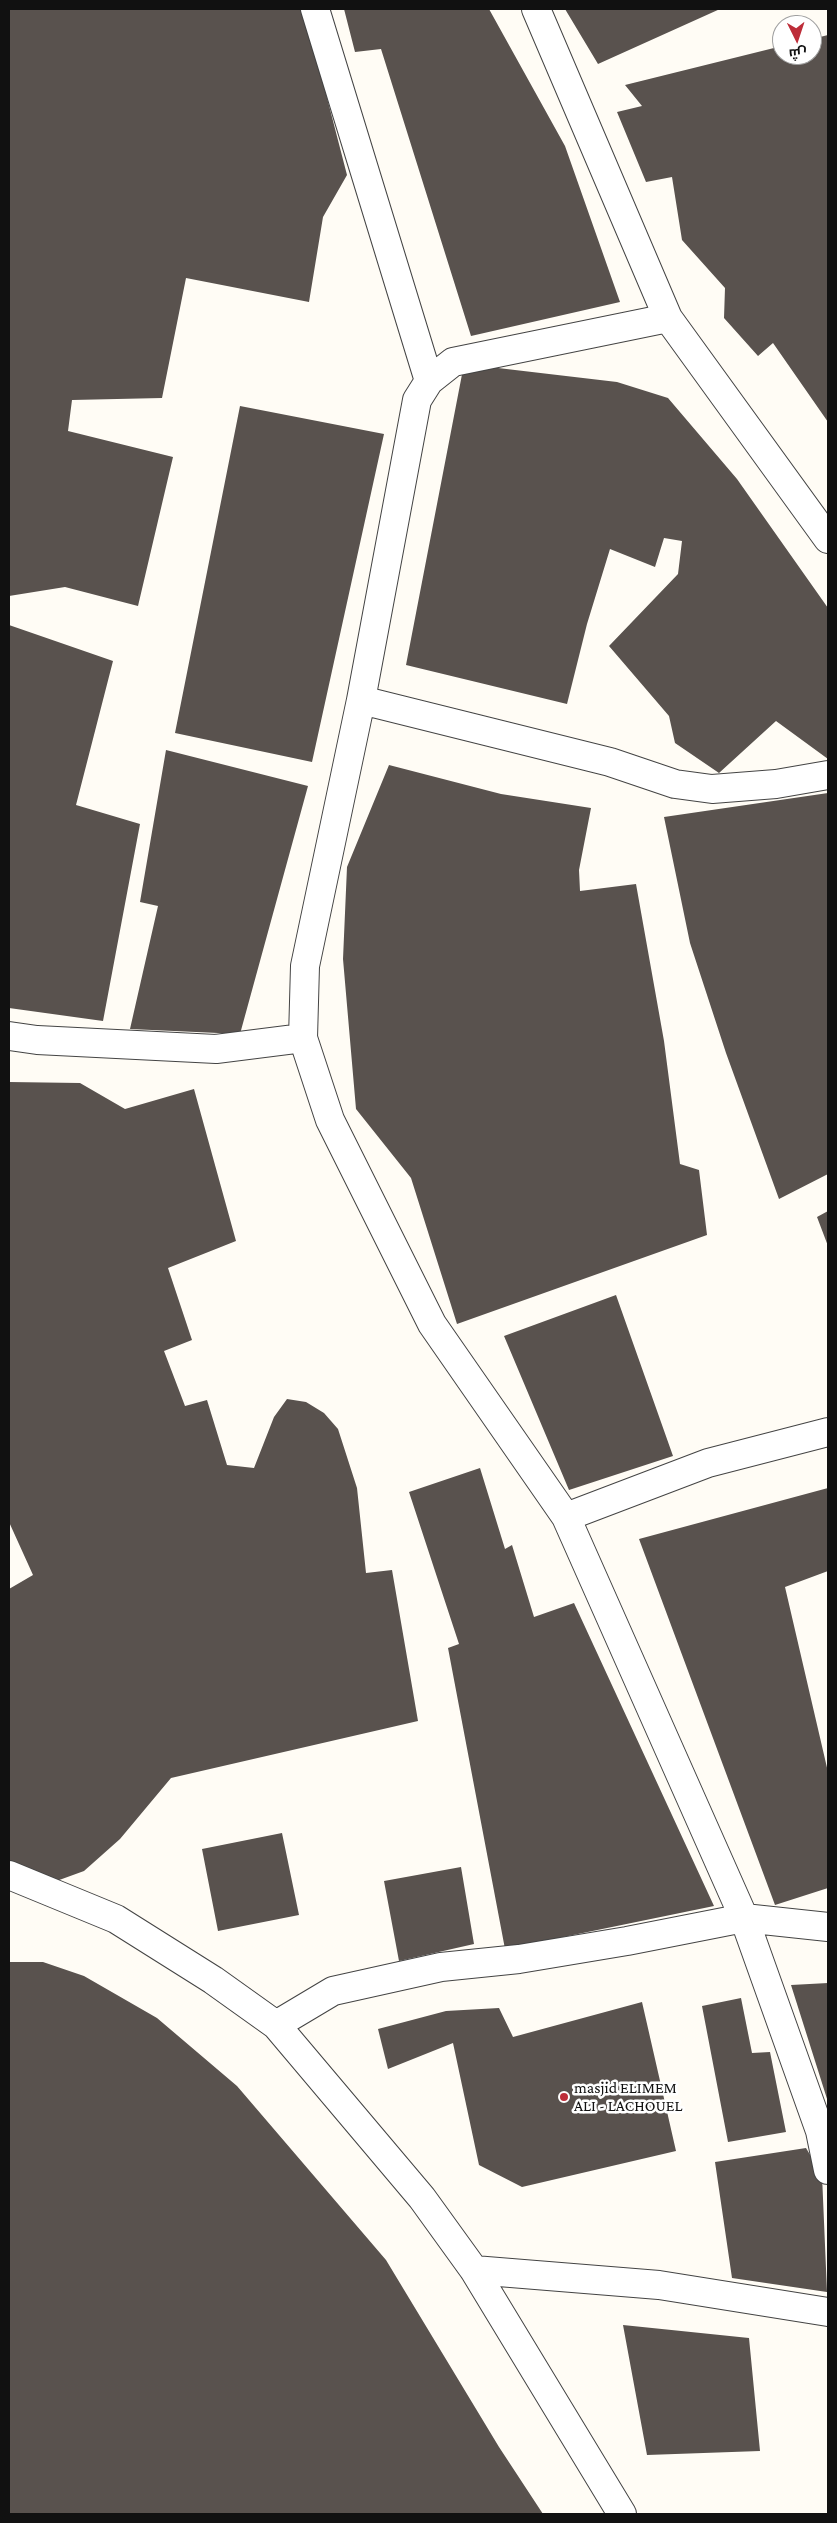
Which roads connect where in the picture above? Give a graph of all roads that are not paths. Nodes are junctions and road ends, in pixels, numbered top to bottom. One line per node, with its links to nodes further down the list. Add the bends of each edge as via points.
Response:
1 (315, 9): 4 (street)
2 (536, 9): 3 (street)
3 (668, 318): 4 (street, via 453,362); 5 (street)
4 (429, 382): 6 (street, via 417,400)
5 (828, 539)
6 (361, 700): 7 (street, via 610,762 675,784 712,789 776,784); 9 (street, via 305,966)
7 (828, 775)
8 (9, 1036): 9 (street, via 216,1049)
9 (303, 1038): 11 (street, via 330,1120 432,1324)
10 (828, 1432): 11 (street, via 708,1463)
11 (566, 1517): 13 (street)
12 (9, 1875): 15 (street, via 116,1919 213,1980)
13 (744, 1918): 14 (street); 15 (street, via 627,1941 386,1978 333,1991); 16 (street, via 820,2131)
14 (828, 1927)
15 (276, 2025): 17 (street, via 422,2198)
16 (828, 2170)
17 (474, 2270): 18 (street, via 659,2285); 19 (street)
18 (828, 2312)
19 (622, 2514)

